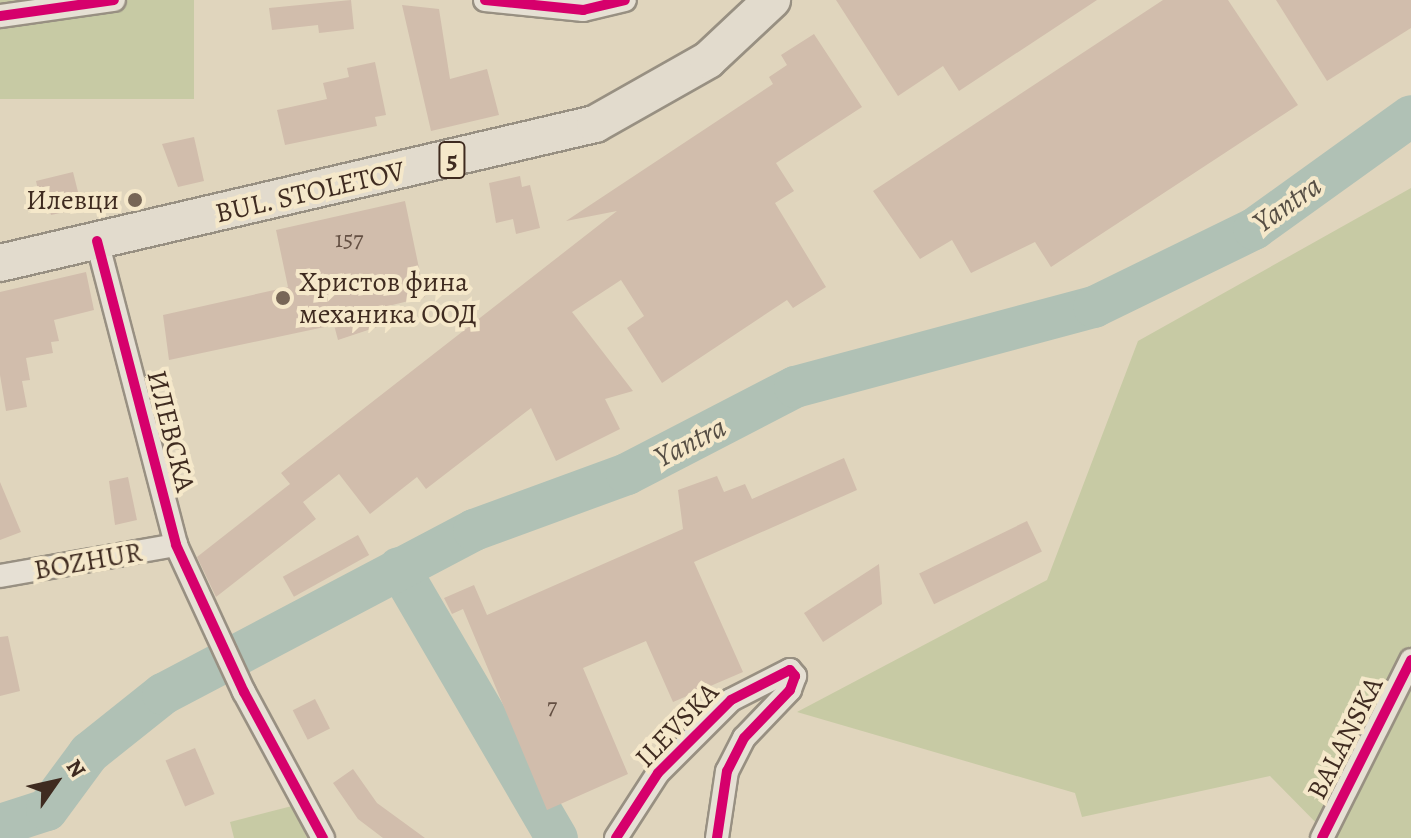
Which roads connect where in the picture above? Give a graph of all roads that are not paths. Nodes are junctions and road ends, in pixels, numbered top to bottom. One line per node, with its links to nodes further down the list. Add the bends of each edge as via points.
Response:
1 (114, 0): 5 (street)
2 (485, 0): 3 (street, via 583,10)
3 (625, 0)
4 (772, 0): 6 (main road, BUL. STOLETOV / 5, via 708,60 595,124)
5 (0, 16)
6 (97, 241): 7 (main road, BUL. STOLETOV / 5); 8 (street, ИЛЕВСКА)
7 (0, 263)
8 (176, 545): 9 (street, BOZHUR); 11 (street, ИЛЕВСКА, via 244,692)
9 (0, 576)
10 (1411, 660): 14 (street, BALANSKA)
11 (323, 838)
12 (616, 838): 13 (street, ILEVSKA, via 658,773 731,700 790,670 795,676 790,690 744,738 727,771)
13 (717, 838)
14 (1322, 838)

